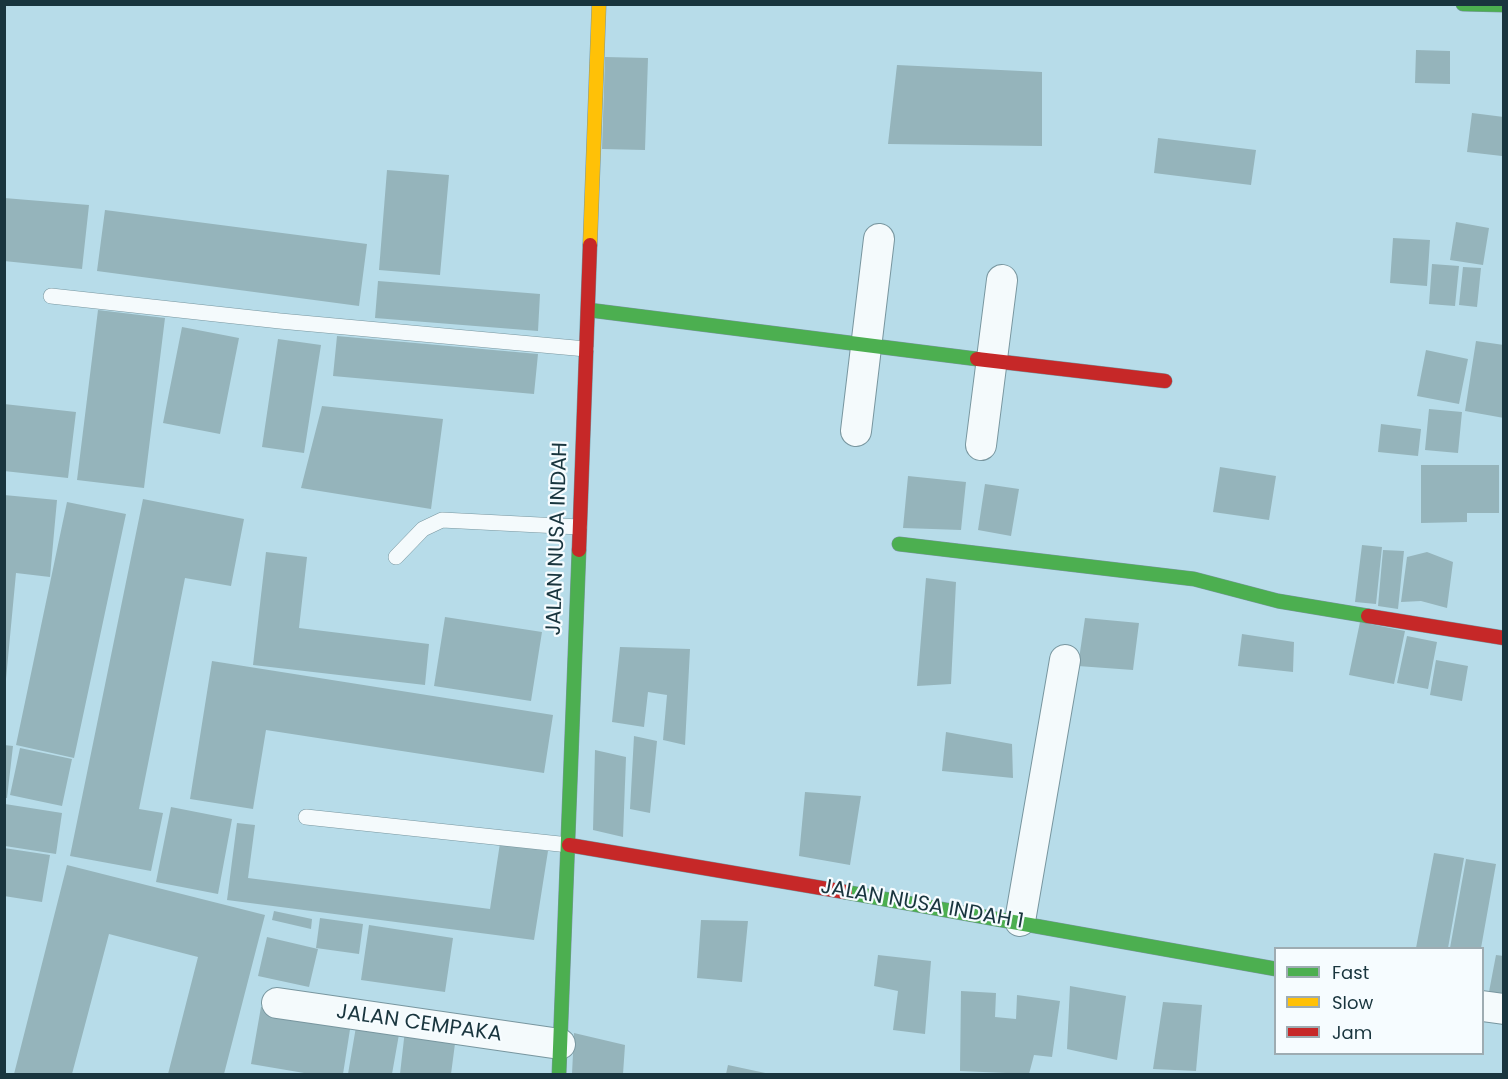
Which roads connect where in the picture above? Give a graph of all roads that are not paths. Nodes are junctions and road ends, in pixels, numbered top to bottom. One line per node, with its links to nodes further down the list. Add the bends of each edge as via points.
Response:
1 (599, 4): 7 (street, JALAN NUSA INDAH)
2 (1463, 4): 3 (street)
3 (1503, 5)
4 (879, 239): 8 (street)
5 (1002, 280): 10 (street)
6 (51, 296): 9 (lane)
7 (589, 310): 8 (street); 9 (street, JALAN NUSA INDAH)
8 (867, 343): 10 (street); 12 (street)
9 (586, 349): 14 (street, JALAN NUSA INDAH)
10 (992, 362): 11 (street); 13 (street)
11 (1165, 381)
12 (856, 431)
13 (981, 446)
14 (579, 527): 16 (lane, via 442,520 423,530); 20 (street, JALAN NUSA INDAH)
15 (899, 544): 17 (street, via 1194,579 1278,601)
16 (396, 557)
17 (1503, 638)
18 (1065, 660): 21 (street)
19 (306, 817): 20 (lane)
20 (568, 844): 21 (street, JALAN NUSA INDAH 1); 26 (street, JALAN NUSA INDAH)
21 (1020, 921): 22 (street, JALAN NUSA INDAH 1)
22 (1274, 969)
23 (277, 1003): 26 (street, JALAN CEMPAKA)
24 (1484, 1006): 25 (street)
25 (1503, 1009)
26 (560, 1044): 27 (street, JALAN NUSA INDAH)
27 (559, 1074)

